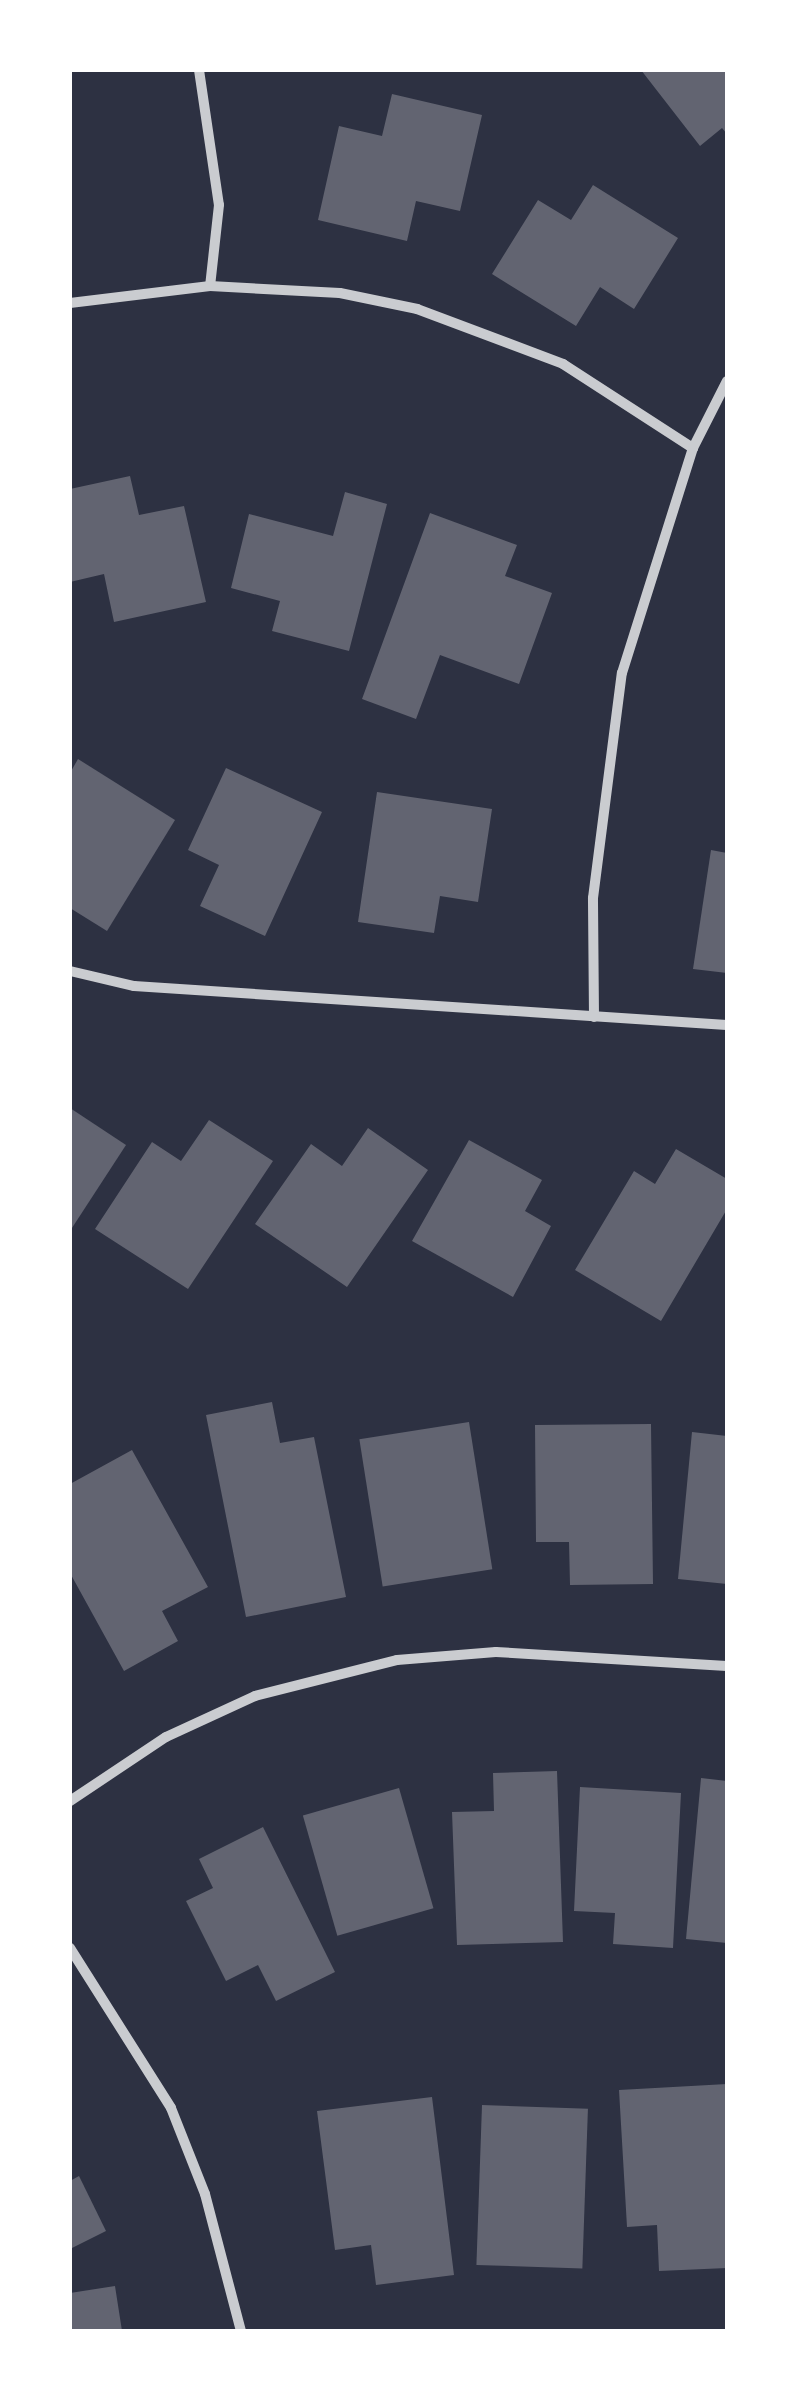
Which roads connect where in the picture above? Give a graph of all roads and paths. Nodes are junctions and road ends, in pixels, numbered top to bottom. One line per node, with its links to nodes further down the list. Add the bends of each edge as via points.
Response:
1 (199, 70): 2 (street, via 219,205)
2 (210, 286): 3 (street); 5 (street, via 340,293 491,333 614,393)
3 (70, 303)
4 (727, 381): 5 (street)
5 (694, 448): 7 (street, via 622,673 593,898)
6 (70, 971): 7 (street, via 134,986)
7 (594, 1017): 8 (street)
8 (727, 1025)
9 (727, 1666): 10 (street, via 496,1652 398,1660 256,1696 166,1737)
10 (70, 1801)
11 (70, 1948): 12 (street, via 170,2108 205,2194)
12 (240, 2331)

